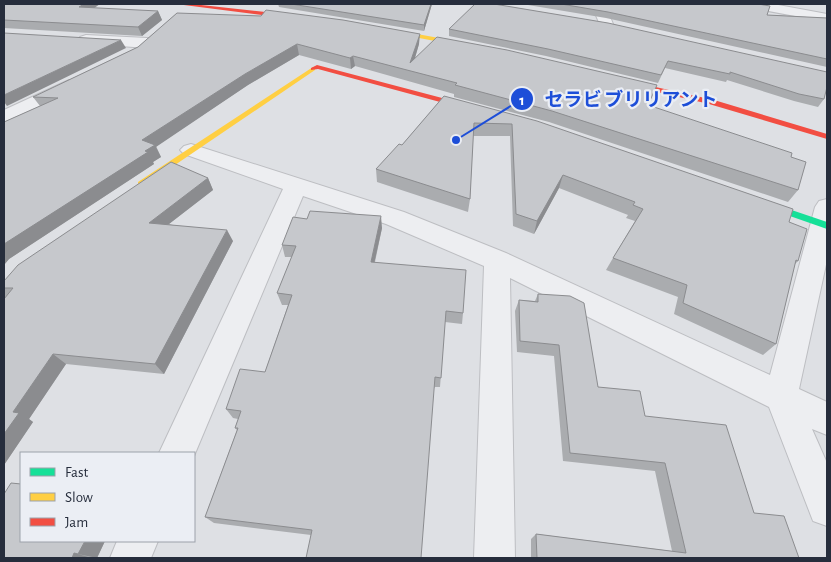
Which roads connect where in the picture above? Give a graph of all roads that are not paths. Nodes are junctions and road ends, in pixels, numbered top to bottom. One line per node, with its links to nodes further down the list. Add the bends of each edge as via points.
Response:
1 (184, 4): 5 (street); 6 (main road)
2 (598, 4): 8 (street)
3 (752, 4): 4 (street)
4 (827, 18)
5 (172, 20)
6 (312, 20)
7 (586, 21): 8 (street)
8 (606, 24): 10 (street)
9 (372, 28): 12 (main road)
10 (625, 29)
11 (70, 39): 13 (street, via 153,38)
12 (488, 49)
13 (128, 57)
14 (606, 76): 18 (main road, via 711,102)
15 (83, 79): 17 (street)
16 (486, 112): 19 (main road, via 317,67)
17 (4, 118)
18 (827, 137)
19 (192, 150): 20 (street); 21 (main road)
20 (296, 186): 24 (street, via 395,218); 27 (street)
21 (134, 189)
22 (749, 198): 23 (main road)
23 (826, 219): 25 (street)
24 (497, 260): 25 (street); 31 (street)
25 (781, 396): 26 (street); 28 (street)
26 (827, 419)
27 (177, 452)
28 (827, 507)
29 (138, 542): 30 (street)
30 (130, 558)
31 (494, 558)

